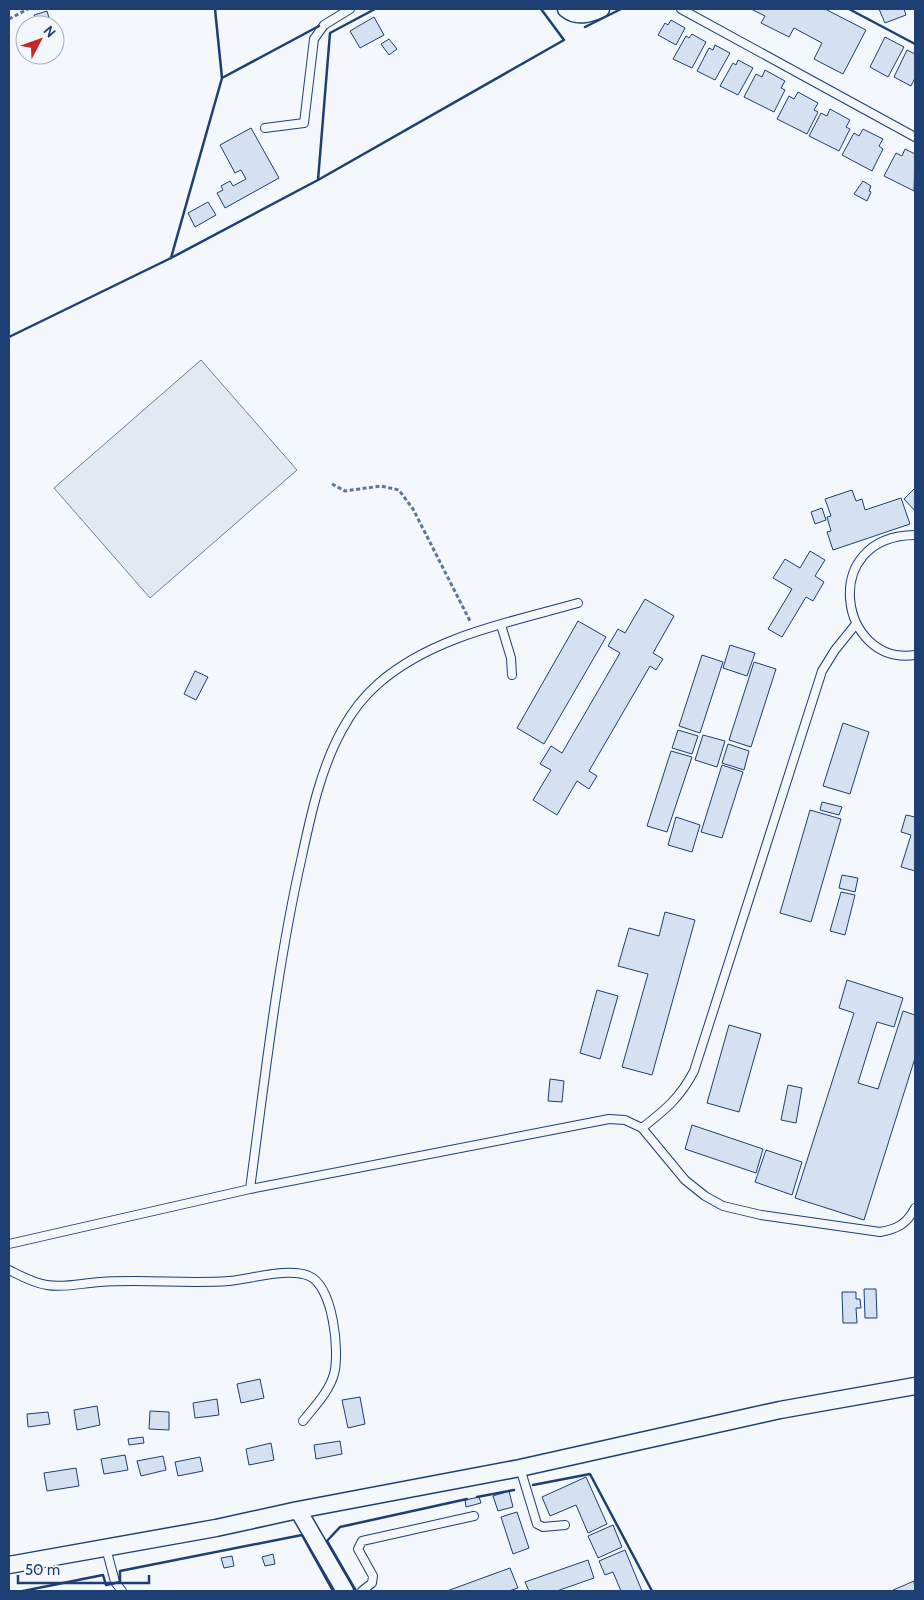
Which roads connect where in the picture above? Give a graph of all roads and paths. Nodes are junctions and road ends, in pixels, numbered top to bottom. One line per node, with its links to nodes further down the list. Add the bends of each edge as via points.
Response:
1 (28, 9): 6 (path)
2 (350, 9): 7 (lane, via 324,25 314,39 304,123)
3 (566, 9): 4 (street, via 579,15)
4 (601, 9)
5 (681, 9): 8 (lane)
6 (9, 19)
7 (265, 128)
8 (915, 137)
9 (332, 484): 14 (path, via 345,491 381,486 399,490 413,509 459,597)
10 (915, 535): 12 (lane, via 881,542 866,553 855,569 850,587 850,606)
11 (578, 603): 13 (lane)
12 (856, 624): 15 (lane, via 870,641 888,652); 17 (lane, via 822,671 694,1071 683,1092)
13 (501, 625): 14 (lane); 16 (lane, via 511,658)
14 (473, 633): 18 (lane, via 435,648 379,683 359,704 331,755 313,809 289,912)
15 (915, 655)
16 (512, 675)
17 (642, 1128): 18 (lane, via 625,1120 609,1120); 19 (lane, via 685,1180 723,1206 778,1218 880,1232 905,1224)
18 (250, 1189): 20 (lane)
19 (915, 1208)
20 (9, 1244)
21 (9, 1270): 23 (lane, via 32,1281 63,1286 98,1282 229,1281 292,1273 308,1275 320,1284 325,1293 334,1328 336,1358 329,1386)
22 (915, 1386): 24 (street, via 771,1412)
23 (303, 1421)
24 (520, 1468): 25 (street); 27 (lane, via 537,1524 543,1528)
25 (298, 1510): 28 (street); 31 (street)
26 (474, 1516): 32 (lane, via 362,1541 358,1549 373,1576 372,1583)
27 (565, 1525)
28 (106, 1548): 29 (street); 30 (lane, via 115,1582)
29 (9, 1565)
30 (122, 1591)
31 (345, 1591)
32 (362, 1591)

